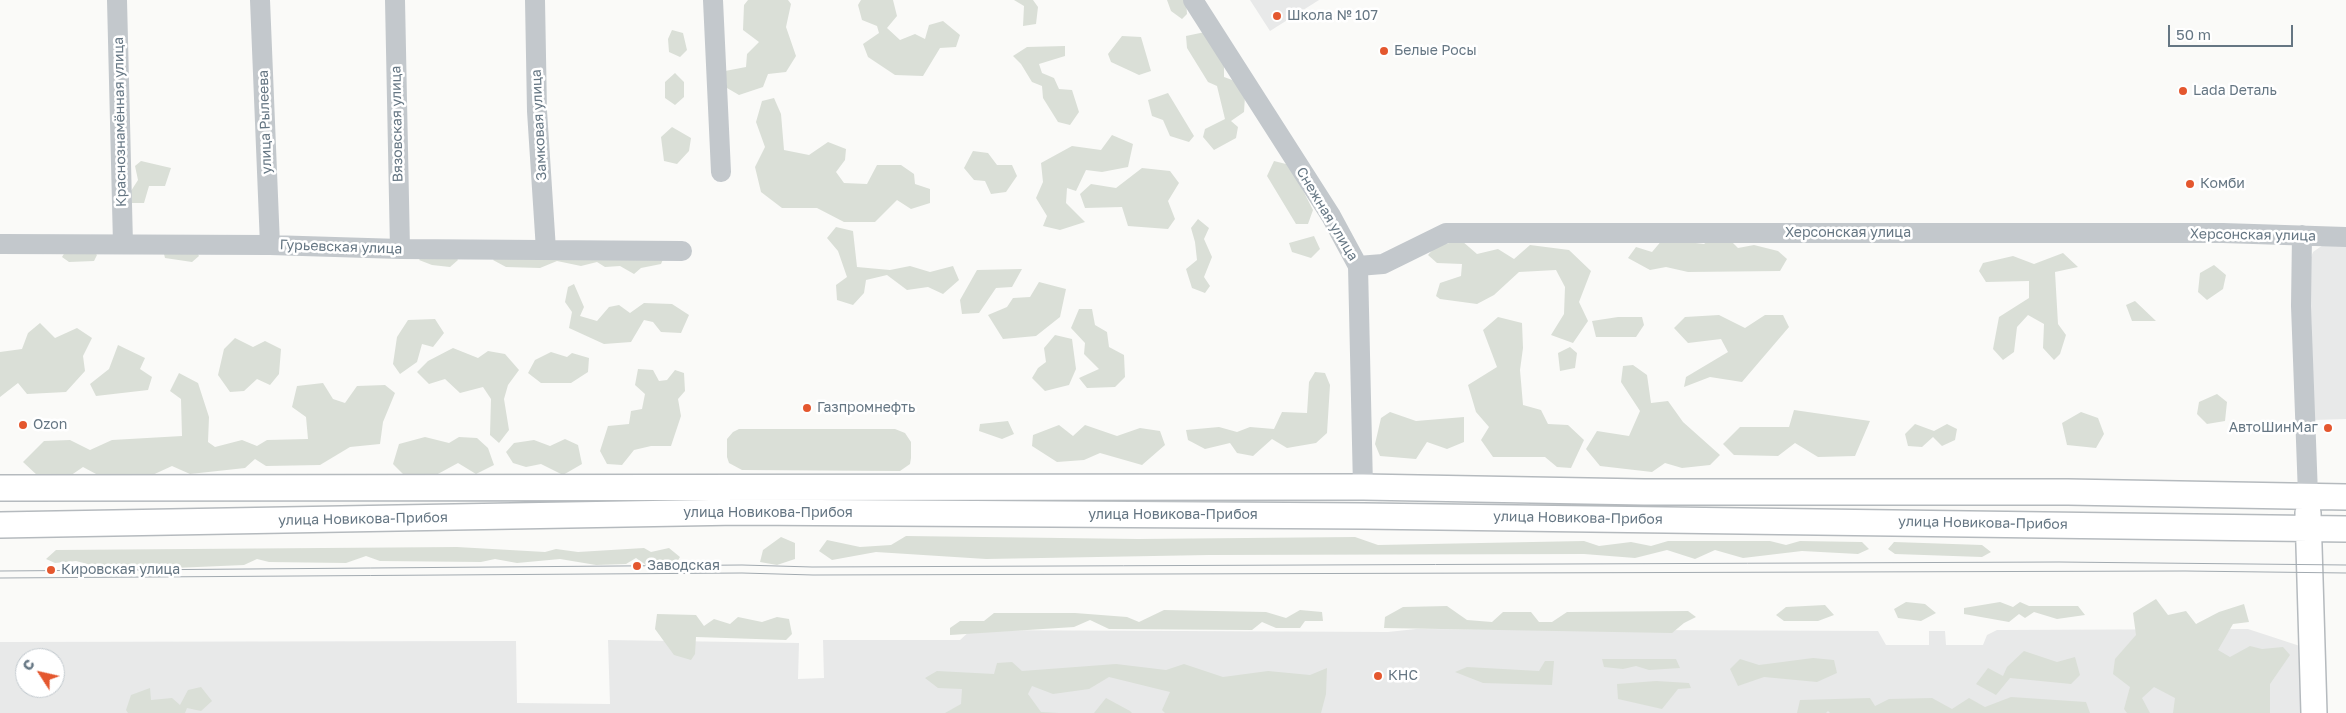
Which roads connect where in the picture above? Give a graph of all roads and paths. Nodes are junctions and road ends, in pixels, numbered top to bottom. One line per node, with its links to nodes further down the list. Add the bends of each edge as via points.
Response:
1 (117, 0): 11 (street, Краснознамённая улица)
2 (260, 0): 12 (street, улица Рылеева)
3 (395, 0): 13 (street, Вязовская улица)
4 (535, 0): 14 (street, Замковая улица, via 536,112)
5 (713, 0): 7 (street)
6 (1192, 0): 16 (street, Снежная улица, via 1331,216)
7 (721, 172)
8 (2302, 235): 9 (street, Херсонская улица); 16 (street, Херсонская улица, via 1446,233 1383,264); 19 (street, via 2301,306)
9 (2346, 237)
10 (0, 244): 11 (street, Гурьевская улица)
11 (123, 244): 12 (street, Гурьевская улица)
12 (270, 245): 13 (street, Гурьевская улица)
13 (400, 249): 14 (street, Гурьевская улица)
14 (546, 250): 15 (street, Гурьевская улица)
15 (682, 251)
16 (1358, 266): 17 (street, Снежная улица)
17 (1363, 487): 18 (main road, улица Новикова-Прибоя); 19 (main road, улица Новикова-Прибоя, via 1644,492)
18 (0, 488)
19 (2332, 495): 21 (main road)
20 (0, 525): 21 (main road, улица Новикова-Прибоя, via 748,512 1364,516)
21 (2332, 530): 22 (main road)
22 (2314, 713)

